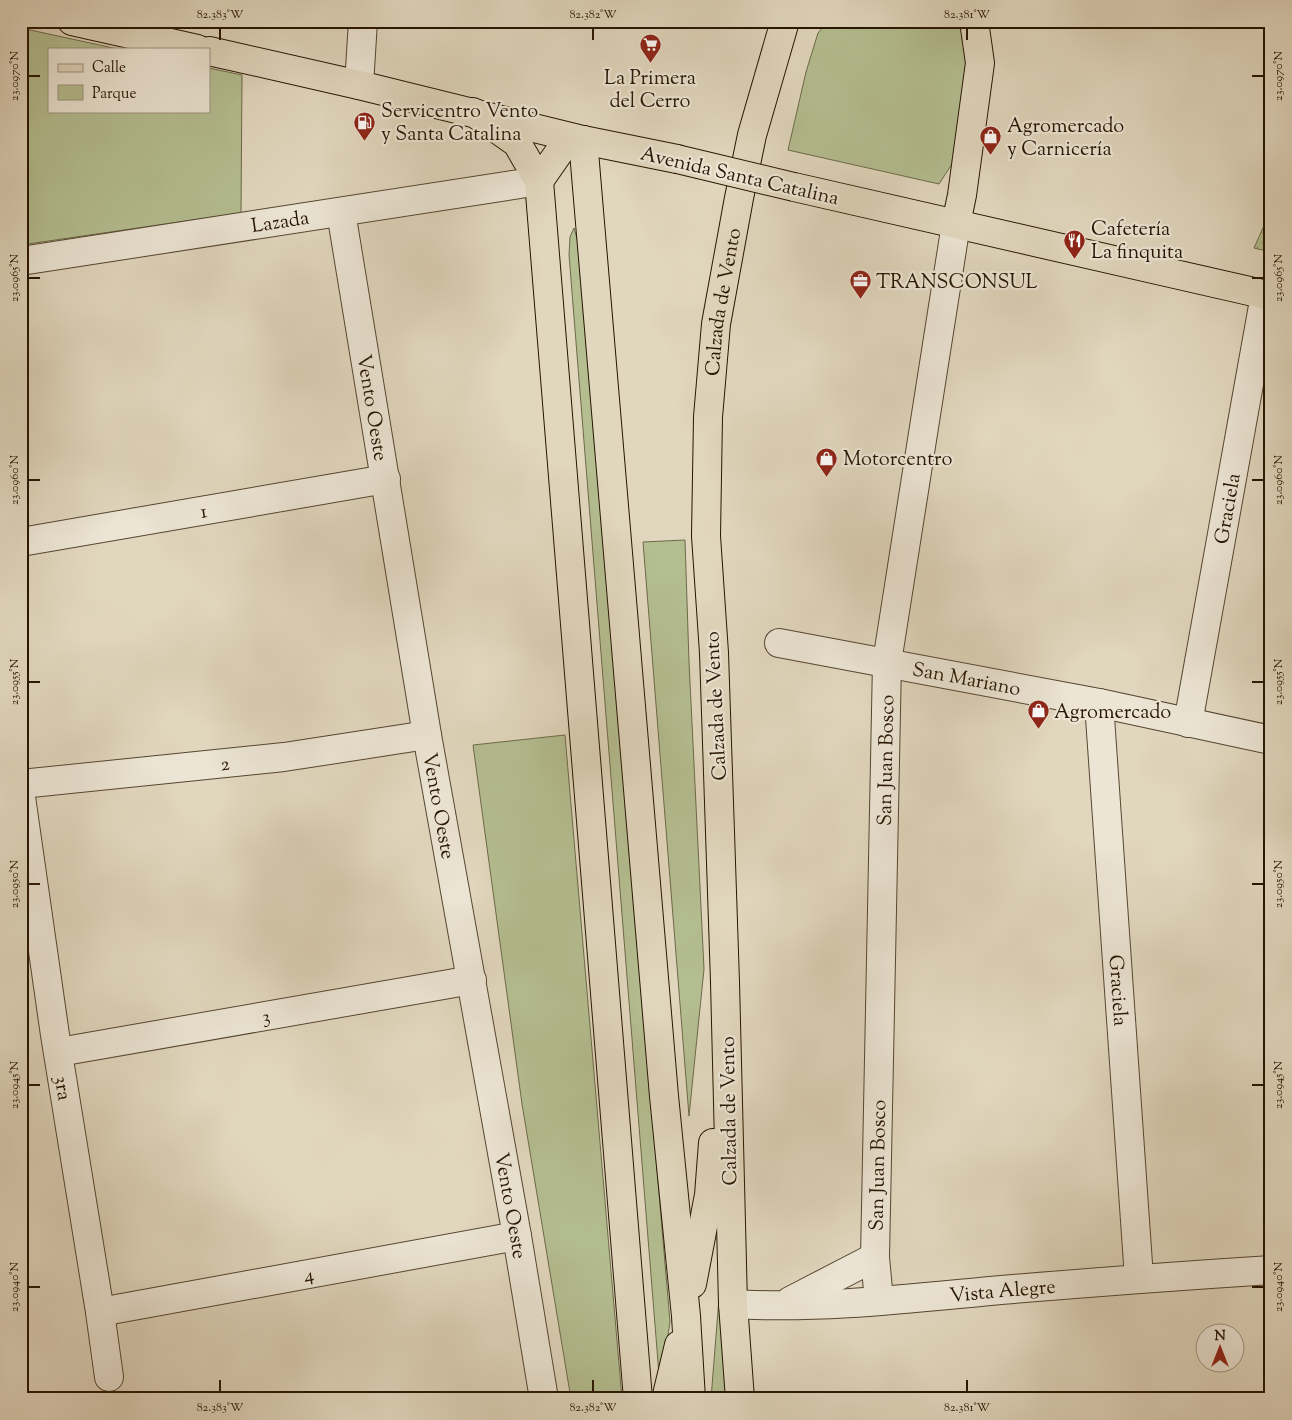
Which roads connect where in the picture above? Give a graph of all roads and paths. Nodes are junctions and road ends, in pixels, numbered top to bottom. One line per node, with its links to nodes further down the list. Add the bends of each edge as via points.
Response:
1 (72, 21): 6 (main road)
2 (363, 21): 9 (street)
3 (785, 21): 8 (main road, Calzada de Vento)
4 (800, 21): 8 (main road)
5 (973, 23): 14 (main road, via 980,63)
6 (193, 48)
7 (210, 51): 9 (main road, Avenida Santa Catalina)
8 (774, 59): 28 (main road, Calzada de Vento, via 752,136 717,314 708,417 706,536 714,653)
9 (358, 85): 10 (main road, Avenida Santa Catalina)
10 (473, 112): 11 (main road, Avenida Santa Catalina); 12 (main road, via 516,143)
11 (583, 140): 12 (main road, via 562,148); 14 (main road, Avenida Santa Catalina, bridge); 38 (main road, via 664,1096)
12 (539, 181): 13 (street, Lazada); 41 (main road)
13 (341, 212): 15 (street, Lazada); 17 (street, Vento Oeste)
14 (956, 224): 16 (main road, Avenida Santa Catalina); 20 (street, San Juan Bosco)
15 (21, 261)
16 (1268, 296): 22 (street, Graciela)
17 (386, 480): 18 (street, 1); 23 (street, Vento Oeste)
18 (21, 542)
19 (779, 643): 20 (street, San Mariano)
20 (887, 662): 21 (street, San Mariano); 31 (street, San Juan Bosco)
21 (1099, 703): 22 (street, San Mariano); 33 (street, Graciela)
22 (1188, 723): 24 (street, San Mariano)
23 (427, 735): 25 (street, 2, via 284,757); 27 (street, Vento Oeste)
24 (1271, 740)
25 (21, 784)
26 (21, 797): 29 (street, 3ra)
27 (472, 980): 29 (street, 3); 30 (street, Vento Oeste)
28 (725, 982): 35 (main road, Calzada de Vento); 38 (main road, via 709,1195)
29 (59, 1052): 37 (street, 3ra)
30 (517, 1236): 37 (street, 4); 40 (street, Vento Oeste)
31 (876, 1257): 34 (street, San Juan Bosco); 36 (street)
32 (1271, 1270): 33 (street, Vista Alegre)
33 (1139, 1278): 34 (street, Vista Alegre)
34 (879, 1301): 36 (street, Vista Alegre)
35 (733, 1304): 36 (street, Vista Alegre); 44 (main road, Calzada de Vento)
36 (781, 1306)
37 (100, 1312): 39 (street, 3ra)
38 (686, 1316): 42 (main road); 43 (main road)
39 (109, 1377)
40 (544, 1399)
41 (638, 1399)
42 (666, 1399)
43 (691, 1399)
44 (740, 1399)

